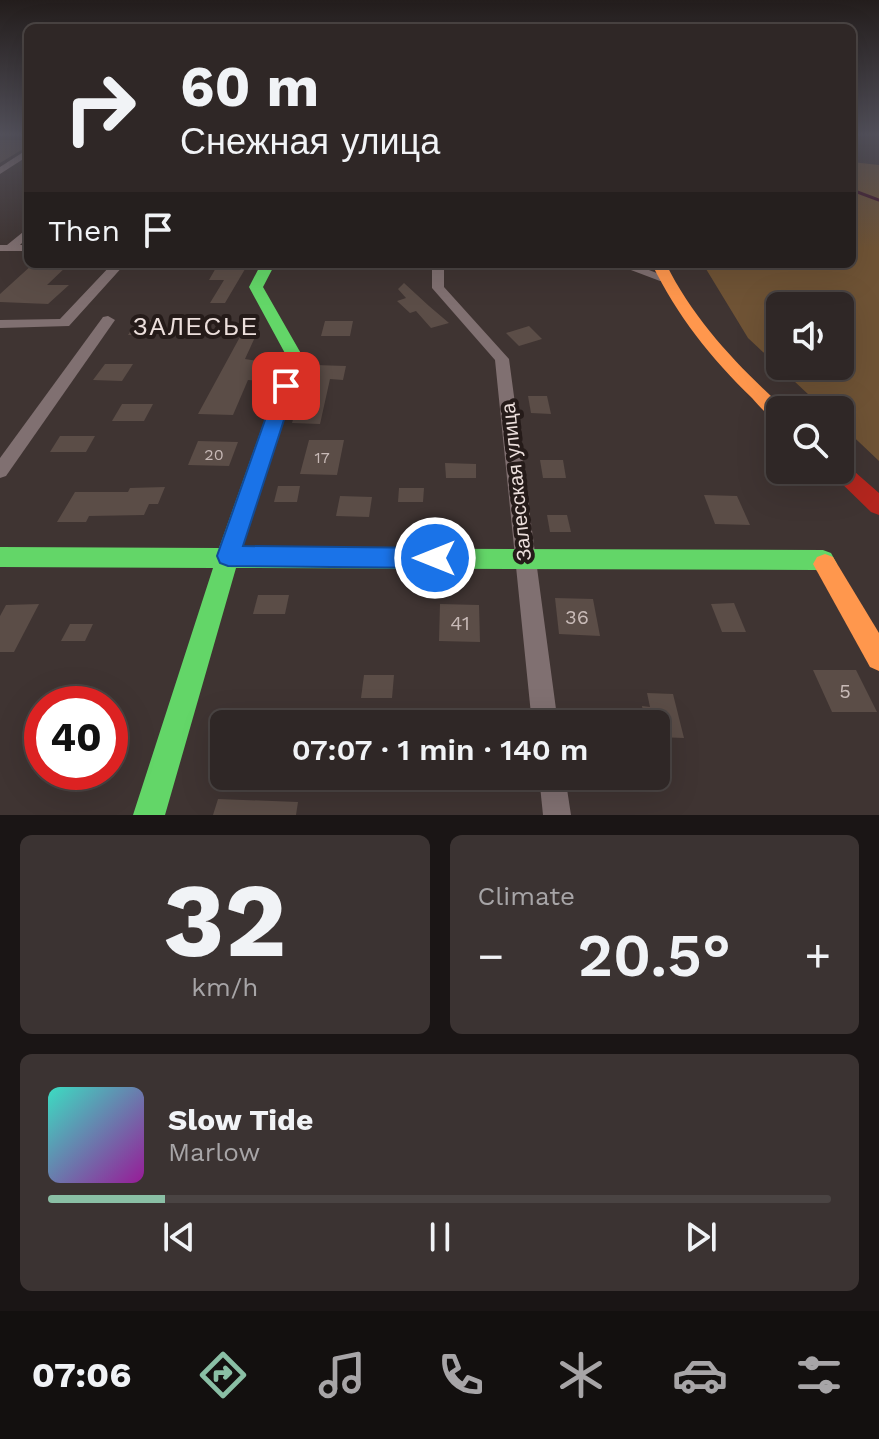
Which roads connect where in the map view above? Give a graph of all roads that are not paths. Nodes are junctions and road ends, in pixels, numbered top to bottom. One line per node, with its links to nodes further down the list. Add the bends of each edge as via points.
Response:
1 (24, 234): 2 (street)
2 (5, 248)
3 (115, 268): 8 (street, via 64,323)
4 (266, 268): 13 (street, via 256,287 295,357)
5 (438, 268): 15 (street, Залесская улица, via 438,288 502,359)
6 (662, 271): 9 (street, via 700,334)
7 (108, 320): 10 (street)
8 (0, 324)
9 (766, 401)
10 (0, 471)
11 (854, 483): 12 (street)
12 (879, 506)
13 (228, 556): 14 (street); 15 (street); 19 (street)
14 (0, 557)
15 (524, 559): 16 (street, via 823,560); 17 (street, Залесская улица)
16 (879, 658)
17 (543, 710)
18 (554, 790): 20 (street)
19 (149, 815)
20 (557, 815)

